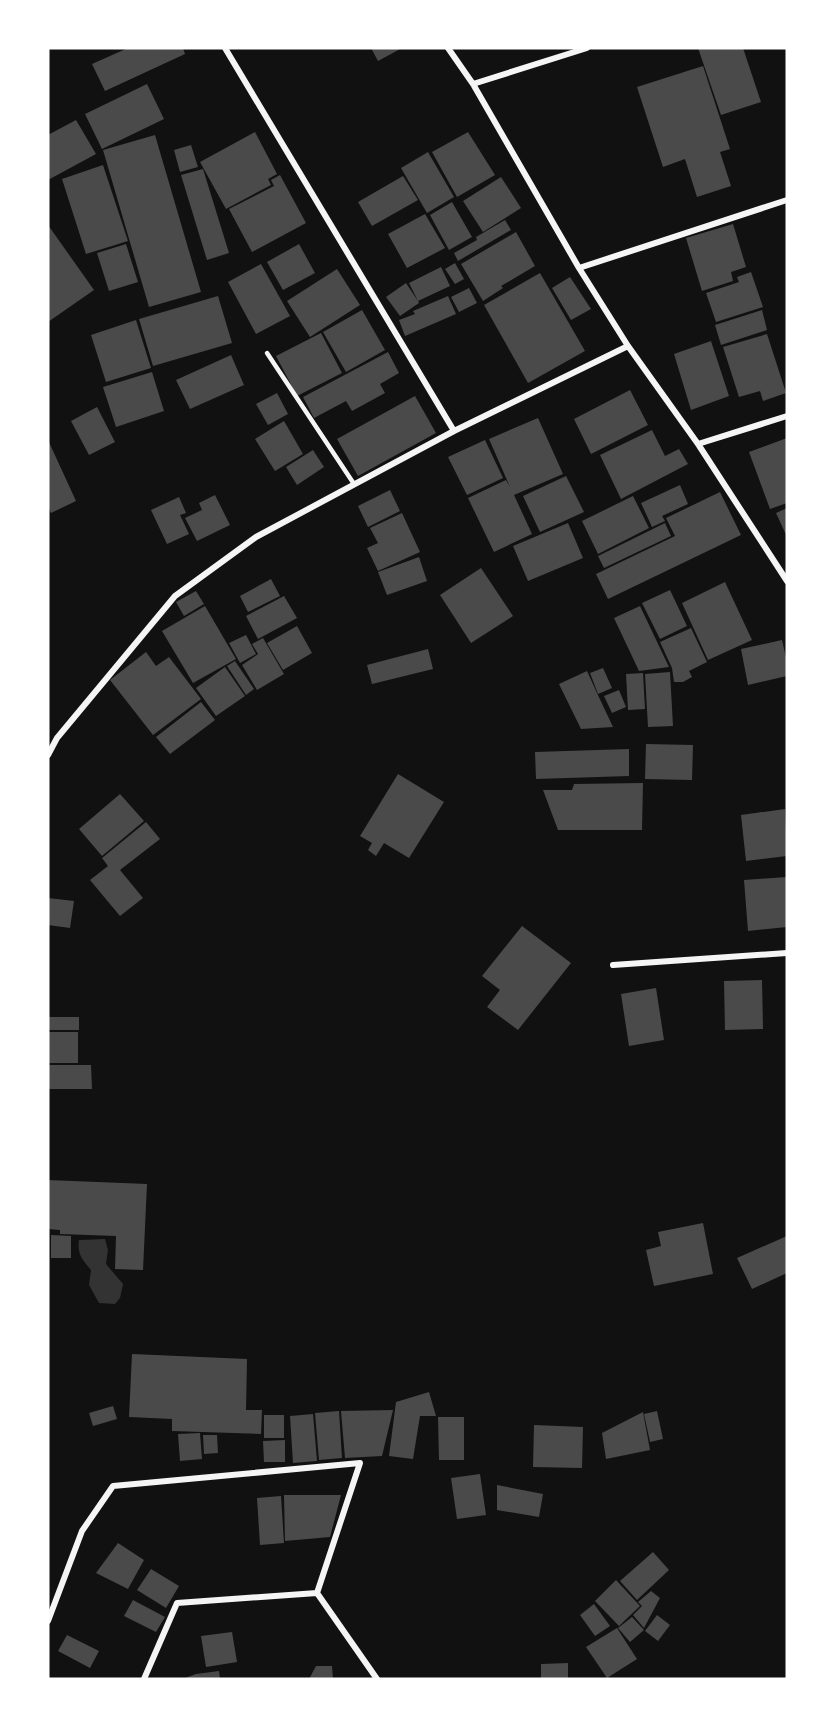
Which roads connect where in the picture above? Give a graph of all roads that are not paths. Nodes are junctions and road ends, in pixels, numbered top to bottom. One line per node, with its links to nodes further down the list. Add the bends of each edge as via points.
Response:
1 (225, 48): 10 (street)
2 (448, 48): 4 (street)
3 (587, 48): 4 (street)
4 (473, 84): 6 (street)
5 (787, 200): 6 (street)
6 (579, 268): 7 (street)
7 (628, 346): 10 (street); 11 (street)
8 (267, 353): 12 (lane)
9 (787, 416): 11 (street)
10 (454, 431): 12 (street)
11 (698, 444): 13 (street)
12 (354, 484): 14 (street, via 256,537 175,596 57,738)
13 (787, 581)
14 (48, 755)
15 (787, 953): 16 (street)
16 (613, 965)
17 (317, 1593): 18 (street, via 360,1463 113,1486 82,1531); 19 (street, via 177,1603); 20 (street)
18 (48, 1621)
19 (144, 1679)
20 (377, 1679)

